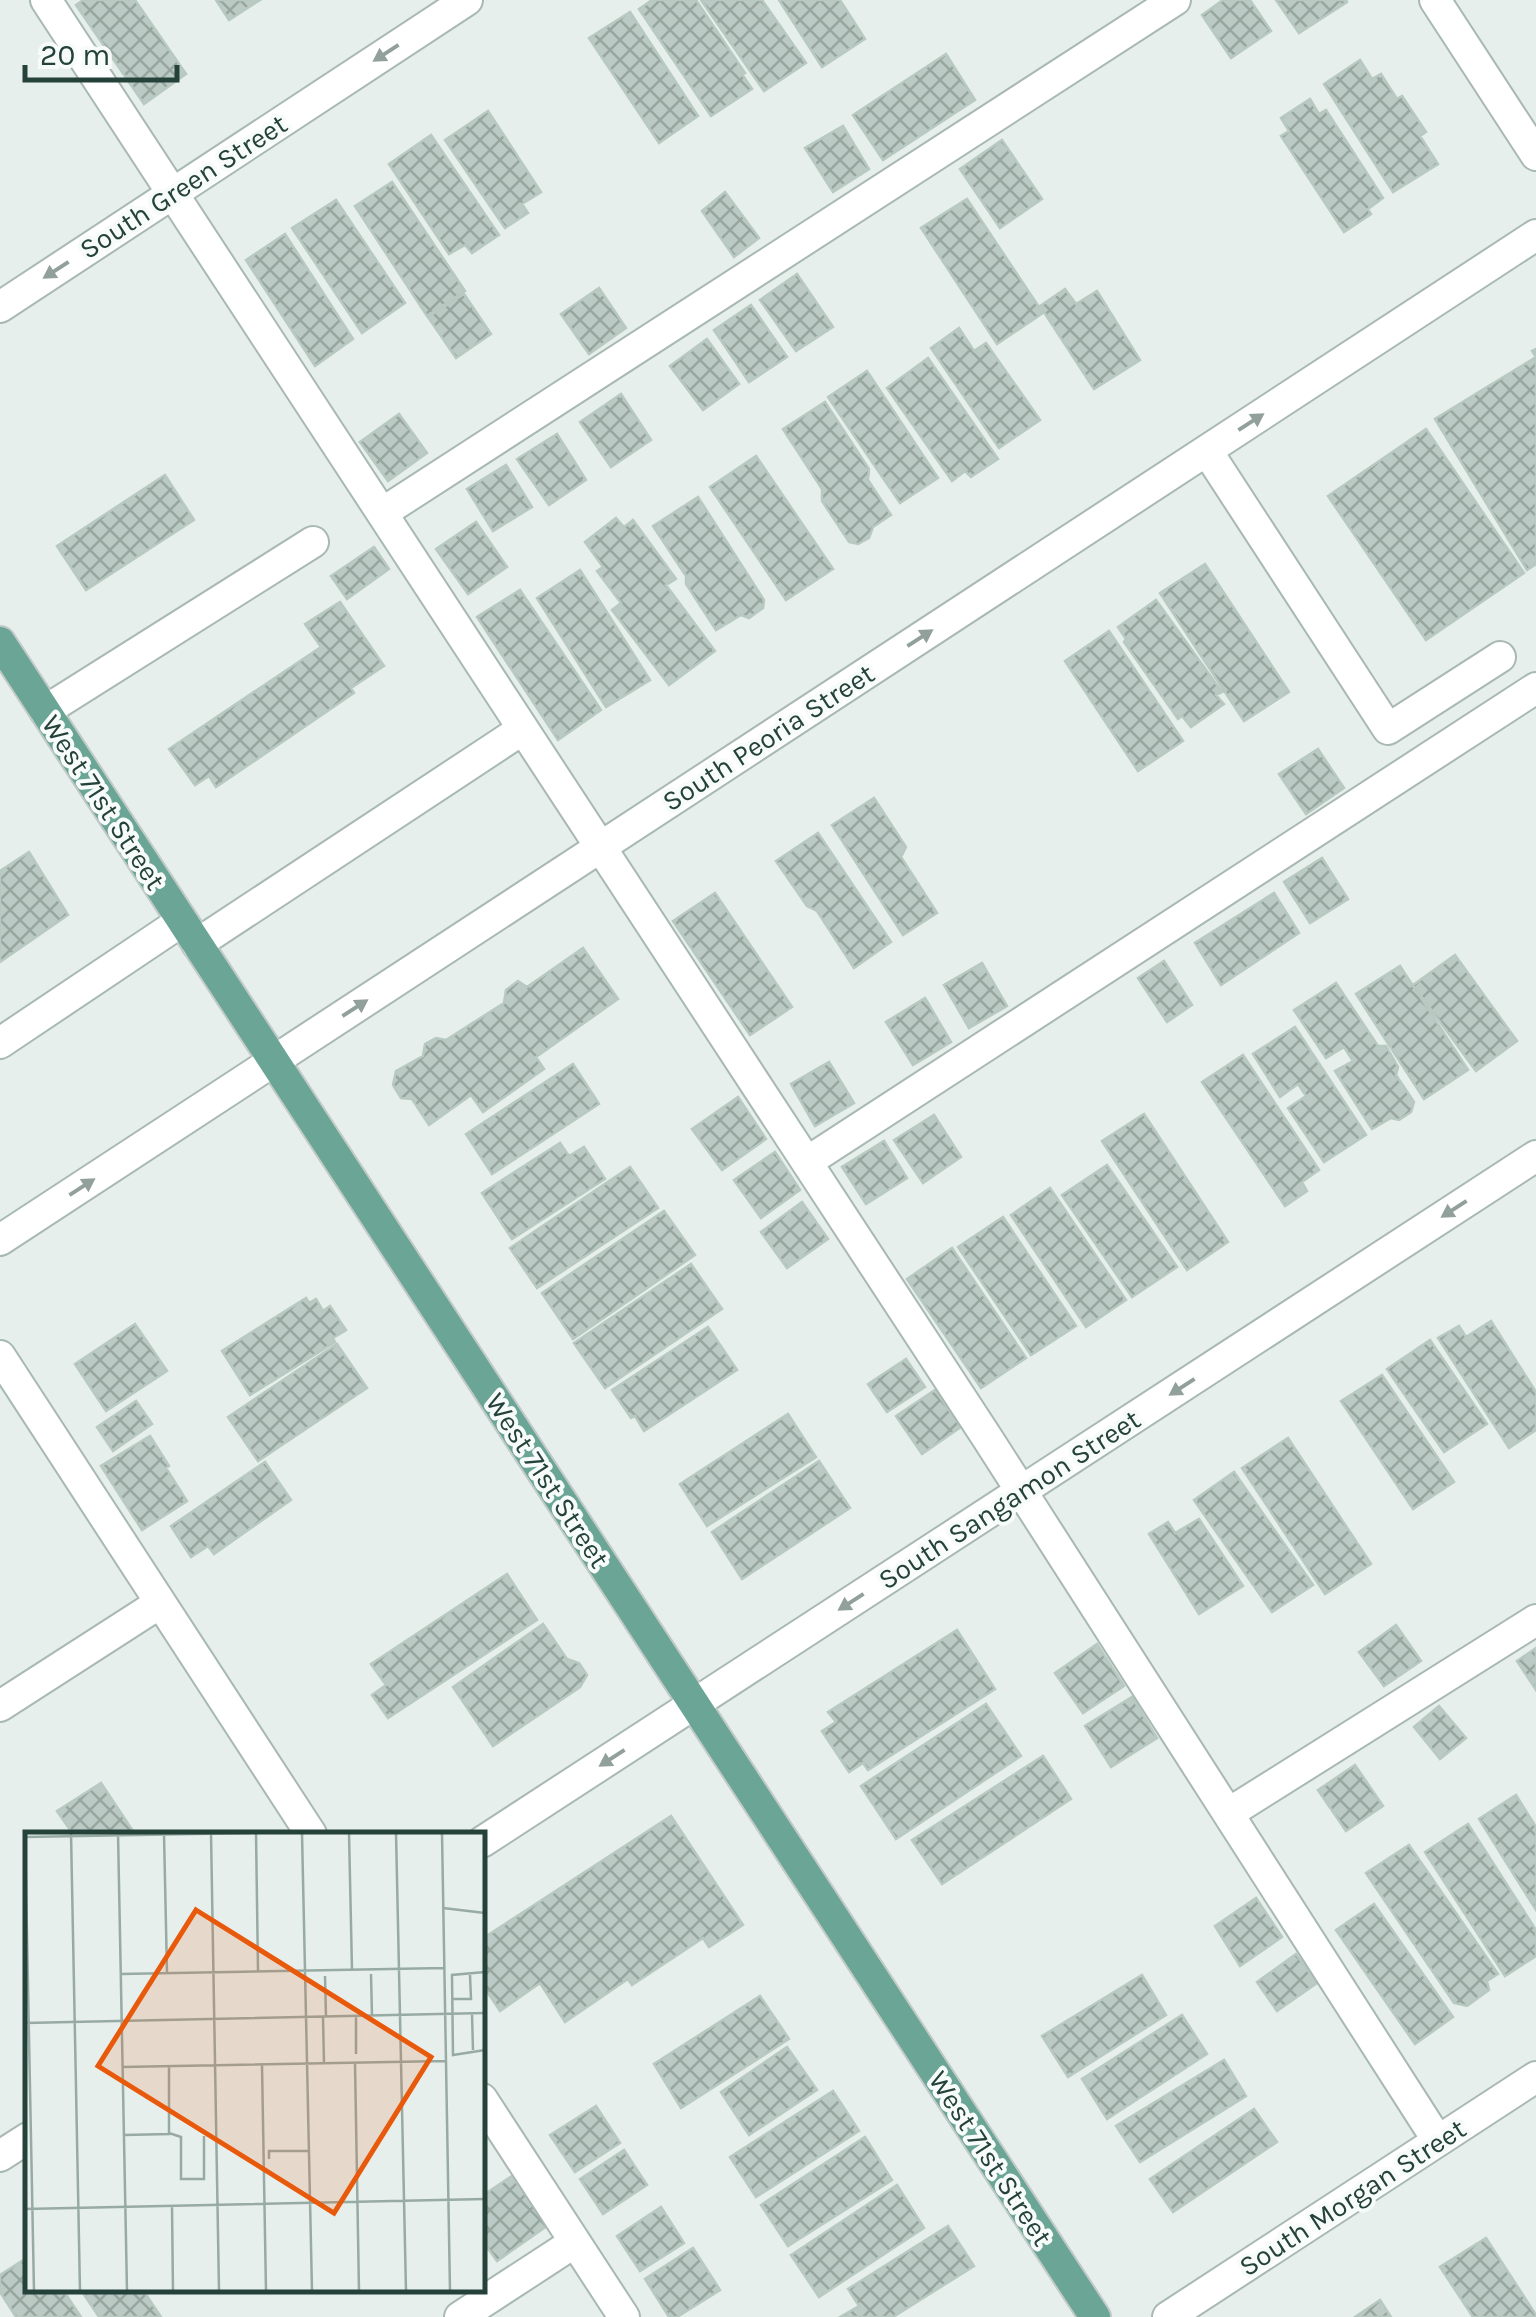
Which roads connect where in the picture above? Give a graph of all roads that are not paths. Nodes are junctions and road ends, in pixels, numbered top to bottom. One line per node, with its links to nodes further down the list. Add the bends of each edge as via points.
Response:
1 (46, 0): 6 (street)
2 (467, 0): 6 (street, South Green Street, one-way to 6)
3 (1175, 0): 10 (street)
4 (1434, 0): 5 (street)
5 (1536, 155)
6 (173, 193): 8 (street, South Green Street, one-way to 8); 10 (street)
7 (1536, 235): 9 (street, South Peoria Street, one-way to 7)
8 (0, 307)
9 (1207, 451): 13 (street, via 1388,729); 17 (street, South Peoria Street, one-way to 9)
10 (382, 514): 16 (street)
11 (313, 542): 15 (street)
12 (0, 642): 15 (main road, West 71st Street)
13 (1500, 656)
14 (1536, 688): 22 (street)
15 (45, 711): 18 (main road, West 71st Street)
16 (524, 728): 17 (street); 18 (street)
17 (600, 847): 20 (street, South Peoria Street, one-way to 17); 22 (street)
18 (190, 932): 19 (street); 20 (main road, West 71st Street)
19 (0, 1044)
20 (274, 1061): 23 (street, South Peoria Street, one-way to 20); 28 (main road, West 71st Street)
21 (1536, 1156): 25 (street, South Sangamon Street, one-way to 25)
22 (806, 1162): 25 (street)
23 (0, 1240)
24 (0, 1356): 26 (street)
25 (1021, 1491): 28 (street, South Sangamon Street, one-way to 28); 30 (street)
26 (160, 1603): 29 (street); 31 (street)
27 (1536, 1620): 30 (street)
28 (694, 1705): 32 (street, South Sangamon Street, one-way to 32); 41 (main road, West 71st Street)
29 (0, 1706)
30 (1228, 1814): 36 (street)
31 (309, 1832)
32 (485, 1840)
33 (1536, 2077): 36 (street, South Morgan Street)
34 (485, 2104): 38 (street)
35 (25, 2140): 37 (street)
36 (1438, 2141): 42 (street, South Morgan Street)
37 (0, 2156)
38 (575, 2242): 39 (street); 40 (street)
39 (460, 2317)
40 (624, 2317)
41 (1096, 2317)
42 (1168, 2317)

